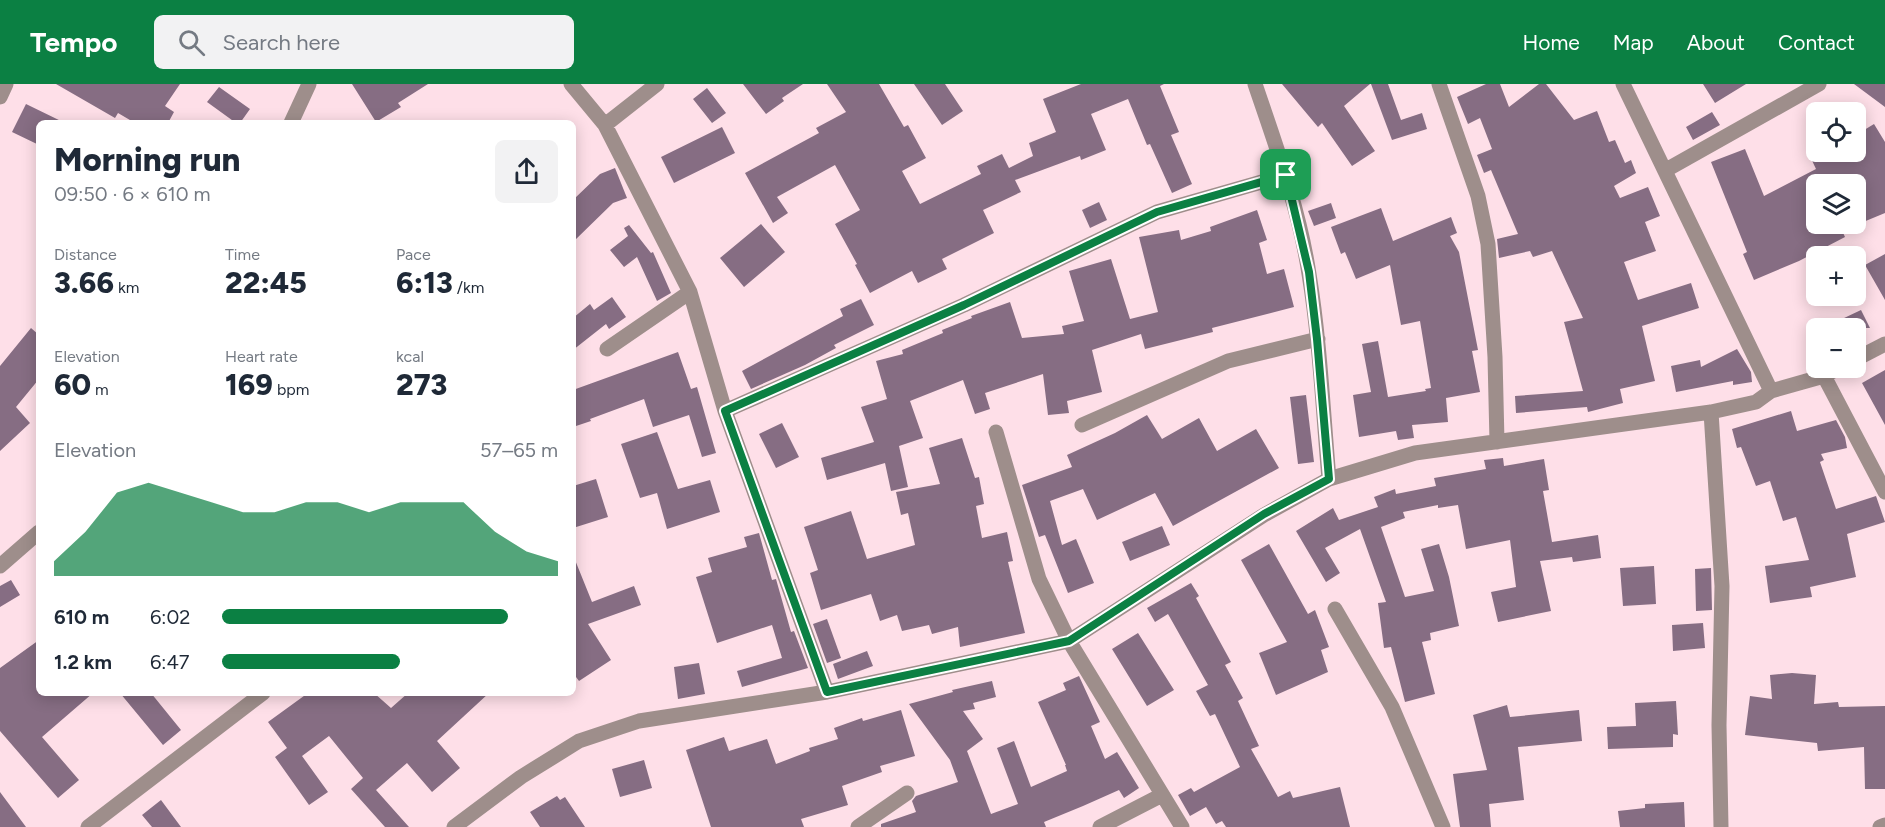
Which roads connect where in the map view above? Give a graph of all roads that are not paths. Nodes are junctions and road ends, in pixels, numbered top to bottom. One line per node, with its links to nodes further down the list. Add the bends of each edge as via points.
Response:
1 (6, 84): 9 (street)
2 (309, 84): 10 (street)
3 (571, 84): 11 (street)
4 (657, 84): 11 (street)
5 (1255, 84): 13 (street)
6 (1439, 84): 26 (street, via 1478,196 1488,244)
7 (1623, 84): 12 (street)
8 (1819, 84): 12 (street)
9 (0, 97)
10 (292, 120)
11 (605, 125): 14 (street)
12 (1666, 171): 21 (street)
13 (1286, 175): 15 (street, via 1309,272); 22 (street, via 1157,212 964,305)
14 (690, 292): 17 (street); 22 (street)
15 (1317, 339): 24 (street, via 1228,361); 27 (street)
16 (1885, 344): 18 (street)
17 (607, 348)
18 (1866, 354)
19 (1817, 378): 21 (street)
20 (1825, 378): 28 (street)
21 (1771, 391): 23 (street, via 1756,402)
22 (725, 411): 33 (street)
23 (1711, 412): 26 (street); 44 (street, via 1722,586)
24 (1082, 425)
25 (996, 432): 32 (street, via 1040,579)
26 (1497, 442): 27 (street, via 1415,453)
27 (1329, 479): 32 (street, via 1264,514)
28 (1885, 492)
29 (36, 535): 30 (street)
30 (0, 567)
31 (1335, 609): 43 (street, via 1392,707)
32 (1069, 641): 33 (street); 36 (street)
33 (827, 692): 38 (street, via 639,721 579,741 521,777)
34 (259, 696): 39 (street)
35 (907, 793): 40 (street)
36 (1162, 795): 41 (street); 42 (street)
37 (1885, 825): 45 (street)
38 (456, 826)
39 (88, 827)
40 (858, 827)
41 (1100, 827)
42 (1182, 827)
43 (1443, 827)
44 (1721, 827)
45 (1880, 827)

